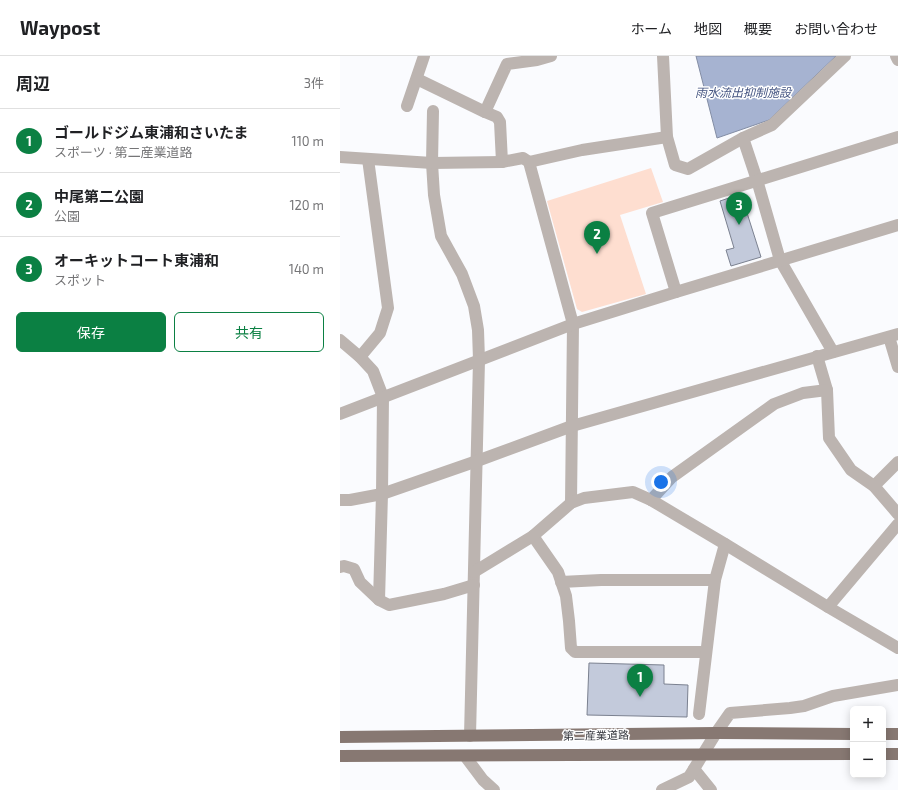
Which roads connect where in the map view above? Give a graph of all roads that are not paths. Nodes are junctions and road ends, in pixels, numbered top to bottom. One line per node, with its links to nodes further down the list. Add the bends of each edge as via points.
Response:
1 (424, 56): 7 (street)
2 (663, 56): 11 (street)
3 (844, 56): 13 (street, via 772,125)
4 (896, 56): 6 (street)
5 (545, 57): 10 (street, via 507,64)
6 (898, 60)
7 (417, 79): 8 (street); 10 (street)
8 (408, 106)
9 (433, 111): 18 (street)
10 (485, 112): 16 (street, via 498,117 500,122)
11 (667, 137): 13 (street, via 675,165 688,169); 17 (street, via 582,150)
12 (898, 137): 19 (street)
13 (743, 138): 19 (street)
14 (340, 157): 15 (street)
15 (368, 159): 18 (street); 28 (street, via 388,308 380,333)
16 (502, 162): 17 (street, via 523,158); 18 (street)
17 (529, 162): 23 (street)
18 (432, 163): 29 (street, via 441,236 462,274 474,306)
19 (757, 180): 21 (street); 22 (street, via 652,213)
20 (898, 225): 21 (street)
21 (780, 260): 22 (street); 26 (street)
22 (676, 292): 23 (street)
23 (573, 324): 29 (street); 34 (street)
24 (894, 335): 26 (street); 30 (street)
25 (340, 340): 28 (street)
26 (833, 352): 27 (street)
27 (817, 356): 31 (street); 34 (street)
28 (360, 358): 32 (street, via 373,371)
29 (479, 360): 32 (street); 35 (street)
30 (898, 367)
31 (827, 390): 37 (street, via 829,438 851,470); 40 (street, via 802,393 774,404 672,477)
32 (383, 397): 33 (street); 38 (street)
33 (340, 414)
34 (572, 426): 35 (street); 41 (street)
35 (477, 461): 38 (street); 47 (street)
36 (898, 462): 37 (street)
37 (874, 486): 42 (street)
38 (382, 494): 39 (street); 51 (street)
39 (340, 500)
40 (651, 500): 41 (street, via 633,492 584,498); 45 (street)
41 (571, 503): 44 (street)
42 (898, 514)
43 (898, 524): 52 (street)
44 (533, 536): 47 (street); 49 (street, via 558,572)
45 (725, 544): 48 (street); 52 (street)
46 (340, 567): 51 (street, via 354,569 360,582)
47 (474, 572): 50 (street)
48 (715, 580): 49 (street); 54 (street)
49 (561, 582): 54 (street, via 566,596 571,648 575,652)
50 (474, 585): 51 (street, via 389,605); 61 (street)
51 (379, 600)
52 (828, 608): 53 (street)
53 (898, 648)
54 (706, 652): 56 (street)
55 (898, 684): 57 (street, via 833,696 804,706 730,713)
56 (699, 714)
57 (716, 733): 58 (main road, 第二産業道路); 61 (main road, 第二産業道路); 66 (street)
58 (850, 734)
59 (886, 734): 60 (main road)
60 (898, 734)
61 (470, 736): 62 (main road, 第二産業道路)
62 (340, 737)
63 (850, 754): 66 (main road, 第二産業道路)
64 (886, 754): 65 (main road)
65 (898, 754)
66 (704, 755): 68 (main road, 第二産業道路); 69 (street)
67 (340, 756): 68 (main road, 第二産業道路)
68 (465, 756): 70 (street)
69 (694, 769): 71 (street, via 689,777); 72 (street)
70 (494, 790)
71 (662, 790)
72 (711, 790)

